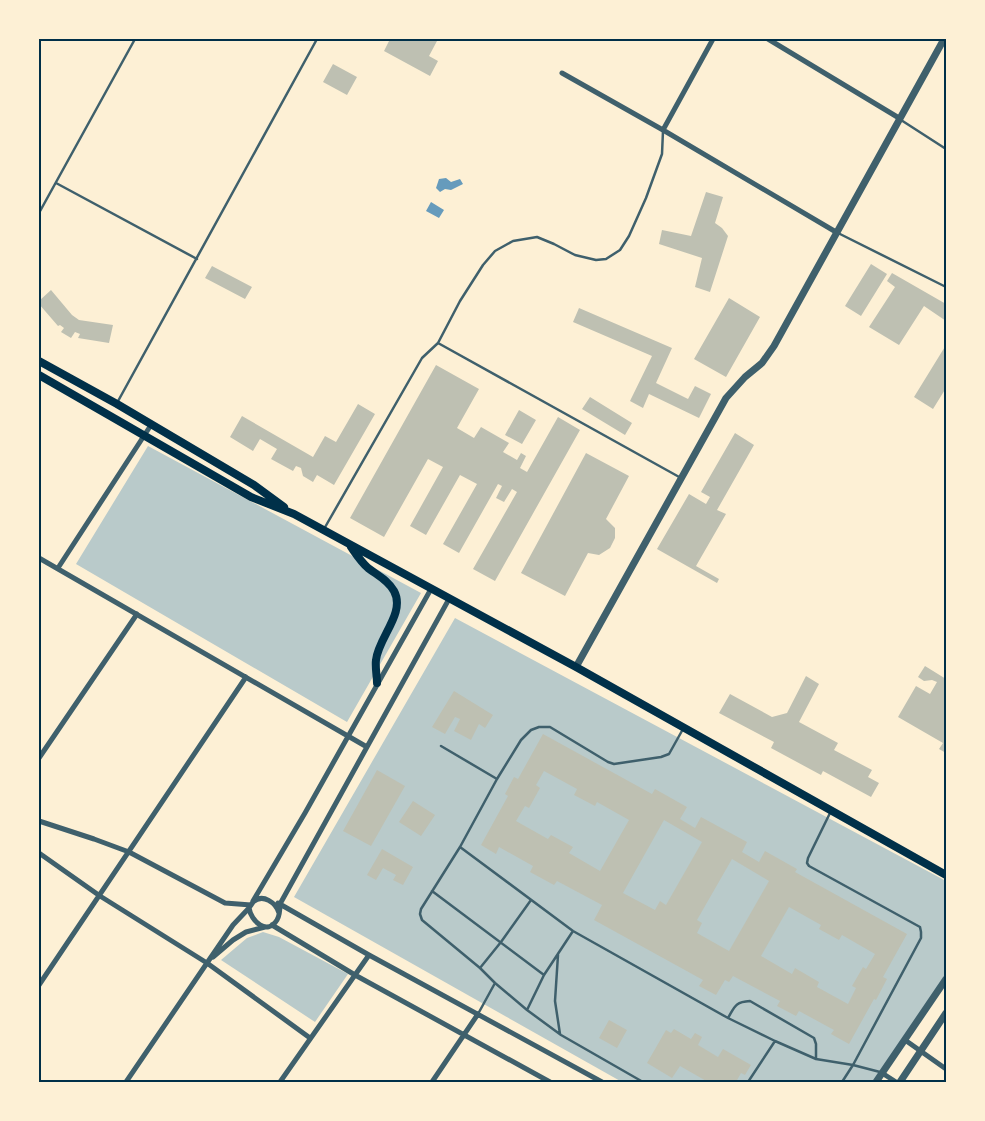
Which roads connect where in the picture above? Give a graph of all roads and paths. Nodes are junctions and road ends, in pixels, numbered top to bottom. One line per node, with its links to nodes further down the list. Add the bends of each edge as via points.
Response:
1 (135, 39): 10 (lane)
2 (317, 39): 13 (lane)
3 (713, 39): 8 (street)
4 (768, 39): 7 (street)
5 (944, 39): 7 (street)
6 (562, 73): 8 (street)
7 (899, 118): 9 (lane); 12 (street)
8 (663, 130): 12 (street); 15 (lane, via 662,154 646,198 620,250 606,259 596,260 575,255 537,237 513,242 495,251 460,301)
9 (946, 149)
10 (56, 183): 11 (lane); 13 (lane)
11 (39, 213)
12 (836, 232): 14 (lane); 21 (street, via 774,346 762,363 726,398)
13 (197, 258): 18 (lane)
14 (946, 287)
15 (438, 343): 21 (lane); 23 (lane, via 422,358)
16 (39, 361): 18 (main road)
17 (39, 375): 20 (main road)
18 (117, 404): 19 (main road)
19 (150, 424): 20 (street); 22 (main road, via 254,485)
20 (143, 436): 22 (main road, via 251,497); 26 (street)
21 (682, 478): 30 (street)
22 (294, 514): 23 (main road)
23 (323, 530): 24 (main road)
24 (350, 545): 27 (main road); 32 (main road, via 366,567 386,581 397,601 395,613 379,647 376,660)
25 (39, 558): 26 (street)
26 (58, 568): 29 (street)
27 (431, 589): 28 (main road); 32 (street)
28 (449, 599): 30 (main road); 36 (street)
29 (136, 614): 31 (street); 37 (street)
30 (576, 667): 33 (main road)
31 (246, 677): 34 (street); 42 (street)
32 (378, 683): 34 (street)
33 (684, 728): 38 (lane, via 669,754 614,764 550,728 539,727 521,740); 39 (main road)
34 (348, 736): 36 (street); 50 (street)
35 (441, 746): 38 (lane)
36 (367, 747): 49 (street)
37 (39, 758)
38 (497, 778): 41 (lane)
39 (831, 811): 44 (main road); 76 (lane, via 808,858 808,866 920,927 922,932)
40 (39, 821): 42 (street)
41 (460, 847): 45 (lane); 48 (lane)
42 (129, 852): 46 (street); 50 (street, via 225,903)
43 (39, 853): 46 (street)
44 (946, 875)
45 (432, 891): 55 (lane); 59 (lane, via 421,909 422,920)
46 (100, 896): 58 (street); 64 (street)
47 (268, 900): 49 (street); 50 (street, via 262,899); 51 (street, via 273,902)
48 (531, 900): 54 (lane); 55 (lane)
49 (280, 904): 51 (street); 57 (street)
50 (251, 905): 53 (street, via 252,919); 58 (street)
51 (279, 913): 52 (street)
52 (272, 925): 53 (street); 60 (street)
53 (265, 927): 58 (street, via 246,932)
54 (573, 931): 56 (lane); 68 (lane)
55 (501, 942): 59 (lane); 61 (lane)
56 (558, 954): 61 (lane); 70 (lane, via 555,1001)
57 (369, 955): 60 (street); 67 (street)
58 (207, 962): 71 (street); 80 (street)
59 (480, 968): 63 (lane)
60 (355, 975): 69 (street); 71 (street)
61 (544, 975): 65 (lane)
62 (946, 979): 72 (street)
63 (495, 983): 65 (lane); 67 (lane)
64 (39, 985)
65 (527, 1010): 70 (lane)
66 (946, 1013): 74 (street)
67 (478, 1014): 69 (street); 79 (street)
68 (728, 1018): 73 (lane); 75 (lane, via 736,1005 750,1002 814,1038)
69 (464, 1035): 82 (street); 83 (street)
70 (560, 1035): 86 (lane)
71 (310, 1038): 81 (street)
72 (905, 1040): 74 (street); 78 (street)
73 (776, 1041): 75 (lane); 87 (lane)
74 (921, 1051): 77 (street); 91 (street)
75 (816, 1059): 76 (lane)
76 (853, 1065): 78 (lane); 88 (lane)
77 (946, 1069)
78 (882, 1073): 89 (street); 90 (street)
79 (591, 1076): 84 (street); 85 (street)
80 (126, 1082)
81 (280, 1082)
82 (432, 1082)
83 (550, 1082)
84 (587, 1082)
85 (602, 1082)
86 (643, 1082)
87 (748, 1082)
88 (842, 1082)
89 (876, 1082)
90 (896, 1082)
91 (900, 1082)

